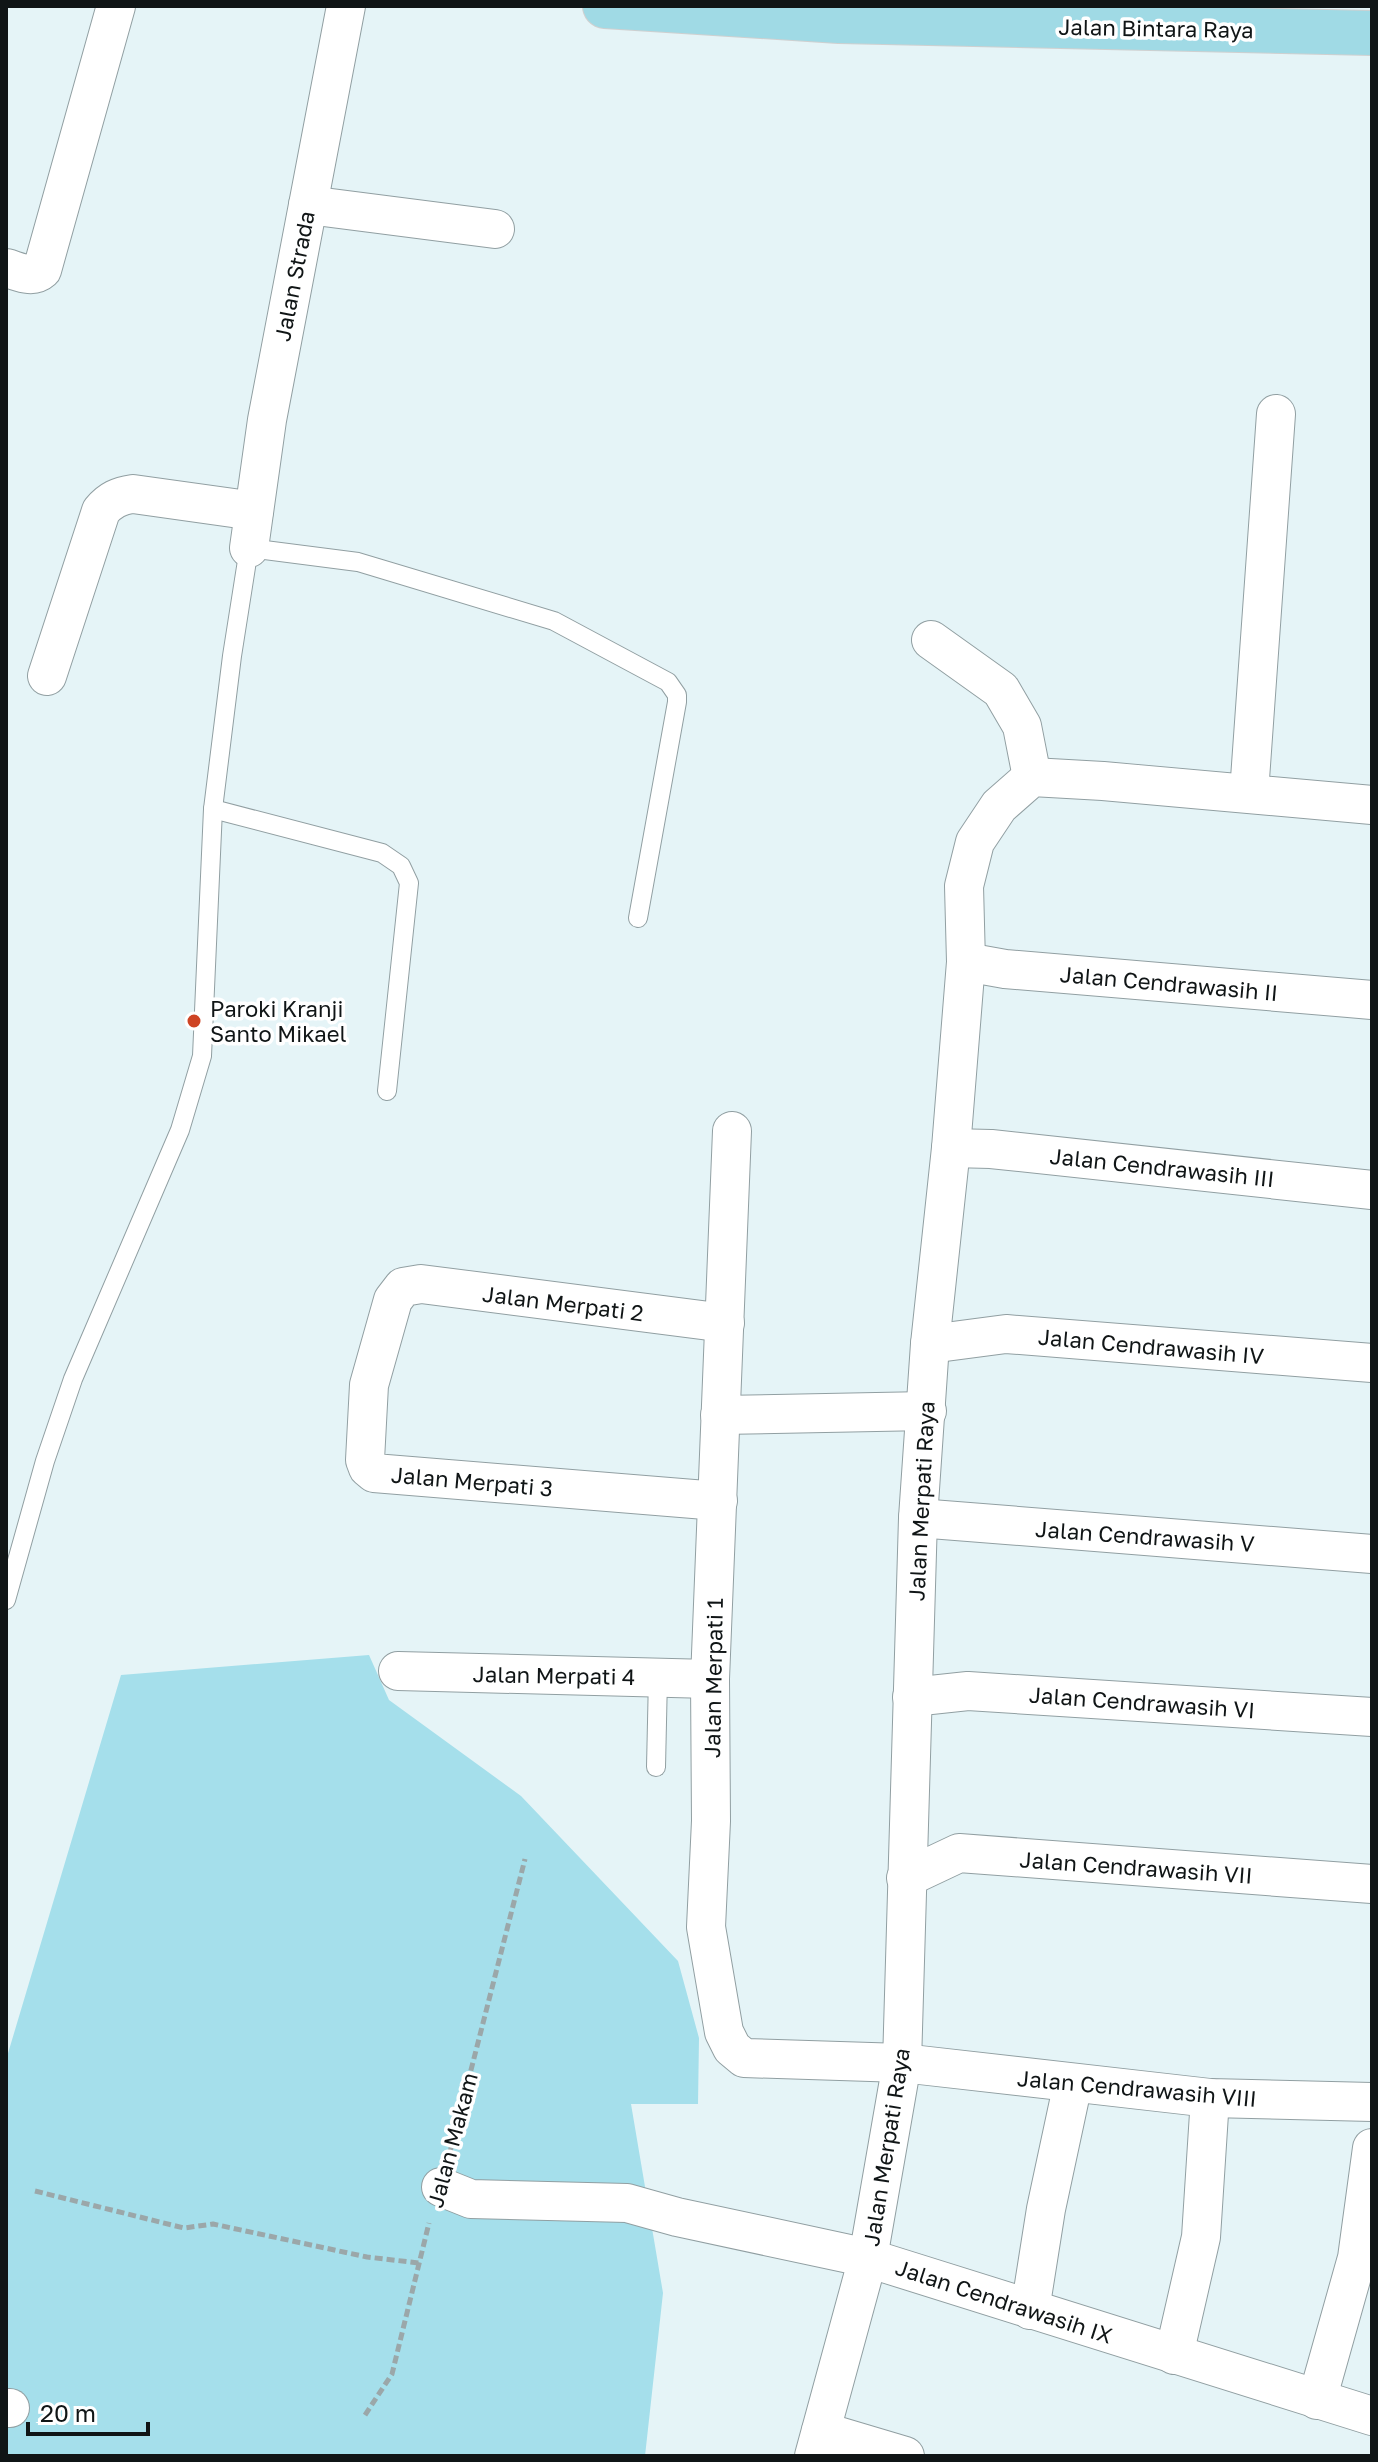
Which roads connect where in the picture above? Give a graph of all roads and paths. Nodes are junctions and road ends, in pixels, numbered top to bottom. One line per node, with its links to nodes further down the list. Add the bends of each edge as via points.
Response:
1 (116, 6): 9 (street)
2 (346, 6): 7 (street, Jalan Strada)
3 (605, 6): 4 (main road, Jalan Bintara Raya)
4 (840, 14): 5 (main road, Jalan Bintara Raya)
5 (1195, 17): 6 (main road, Jalan Bintara Raya)
6 (1372, 33)
7 (308, 205): 8 (street); 11 (street, Jalan Strada)
8 (495, 229)
9 (24, 269)
10 (1276, 414): 16 (street)
11 (254, 511): 12 (street, Jalan Strada); 14 (street, via 133,494 106,504)
12 (249, 548): 18 (lane); 19 (lane, via 358,562 554,621 668,682 677,702)
13 (931, 640): 15 (street, via 1001,690 1022,726)
14 (47, 676)
15 (1032, 777): 16 (street); 20 (street, Jalan Merpati Raya, via 999,806 975,842 964,886)
16 (1249, 793): 17 (street)
17 (1372, 805)
18 (213, 809): 22 (lane, via 382,853 401,866 409,883); 35 (lane, via 202,1056 180,1130 73,1379)
19 (638, 918)
20 (966, 962): 21 (street, Jalan Cendrawasih II); 24 (street, Jalan Merpati Raya)
21 (1372, 1000)
22 (387, 1091)
23 (732, 1131): 27 (street, Jalan Merpati 1)
24 (951, 1148): 25 (street, Jalan Cendrawasih III); 28 (street, Jalan Merpati Raya)
25 (1372, 1190)
26 (403, 1287): 27 (street, Jalan Merpati 2, via 421,1284); 32 (street, Jalan Merpati 3, via 393,1300 369,1385 365,1460 374,1473)
27 (725, 1323): 31 (street, Jalan Merpati 1)
28 (930, 1344): 29 (street, Jalan Cendrawasih IV, via 1006,1334); 30 (street, Jalan Merpati Raya)
29 (1372, 1363)
30 (927, 1411): 31 (street); 33 (street, Jalan Merpati Raya)
31 (720, 1415): 32 (street, Jalan Merpati 1)
32 (718, 1501): 38 (street, Jalan Merpati 1)
33 (918, 1518): 34 (street, Jalan Cendrawasih V); 39 (street, Jalan Merpati Raya)
34 (1372, 1554)
35 (6, 1600)
36 (398, 1671): 37 (street, Jalan Merpati 4)
37 (658, 1677): 38 (street, Jalan Merpati 4); 41 (lane)
38 (710, 1679): 45 (street, Jalan Merpati 1, via 706,1927 724,2032 744,2058)
39 (912, 1697): 40 (street, Jalan Cendrawasih VI, via 968,1691); 43 (street, Jalan Merpati Raya)
40 (1372, 1717)
41 (656, 1767)
42 (525, 1859): 50 (path, Jalan Makam)
43 (906, 1878): 44 (street, Jalan Cendrawasih VII, via 959,1853); 45 (street, Jalan Merpati Raya)
44 (1372, 1884)
45 (902, 2063): 46 (street, Jalan Cendrawasih VIII); 52 (street, Jalan Merpati Raya)
46 (1073, 2083): 47 (street, Jalan Cendrawasih VIII); 54 (street)
47 (1210, 2098): 48 (street, Jalan Cendrawasih VIII); 55 (street, via 1201,2237)
48 (1372, 2102)
49 (1372, 2148): 56 (street, via 1357,2258)
50 (441, 2187): 52 (street, Jalan Cendrawasih IX, via 471,2199 627,2203); 53 (path, Jalan Makam)
51 (35, 2191): 53 (path, via 184,2228 213,2224)
52 (868, 2258): 54 (street, Jalan Cendrawasih IX); 59 (street, Jalan Merpati Raya)
53 (419, 2263): 57 (path, Jalan Makam, via 392,2374)
54 (1030, 2310): 55 (street, Jalan Cendrawasih IX)
55 (1174, 2355): 56 (street, Jalan Cendrawasih IX)
56 (1317, 2400): 58 (street, Jalan Cendrawasih IX)
57 (365, 2415)
58 (1372, 2416)
59 (817, 2443): 60 (street)
60 (905, 2456)

